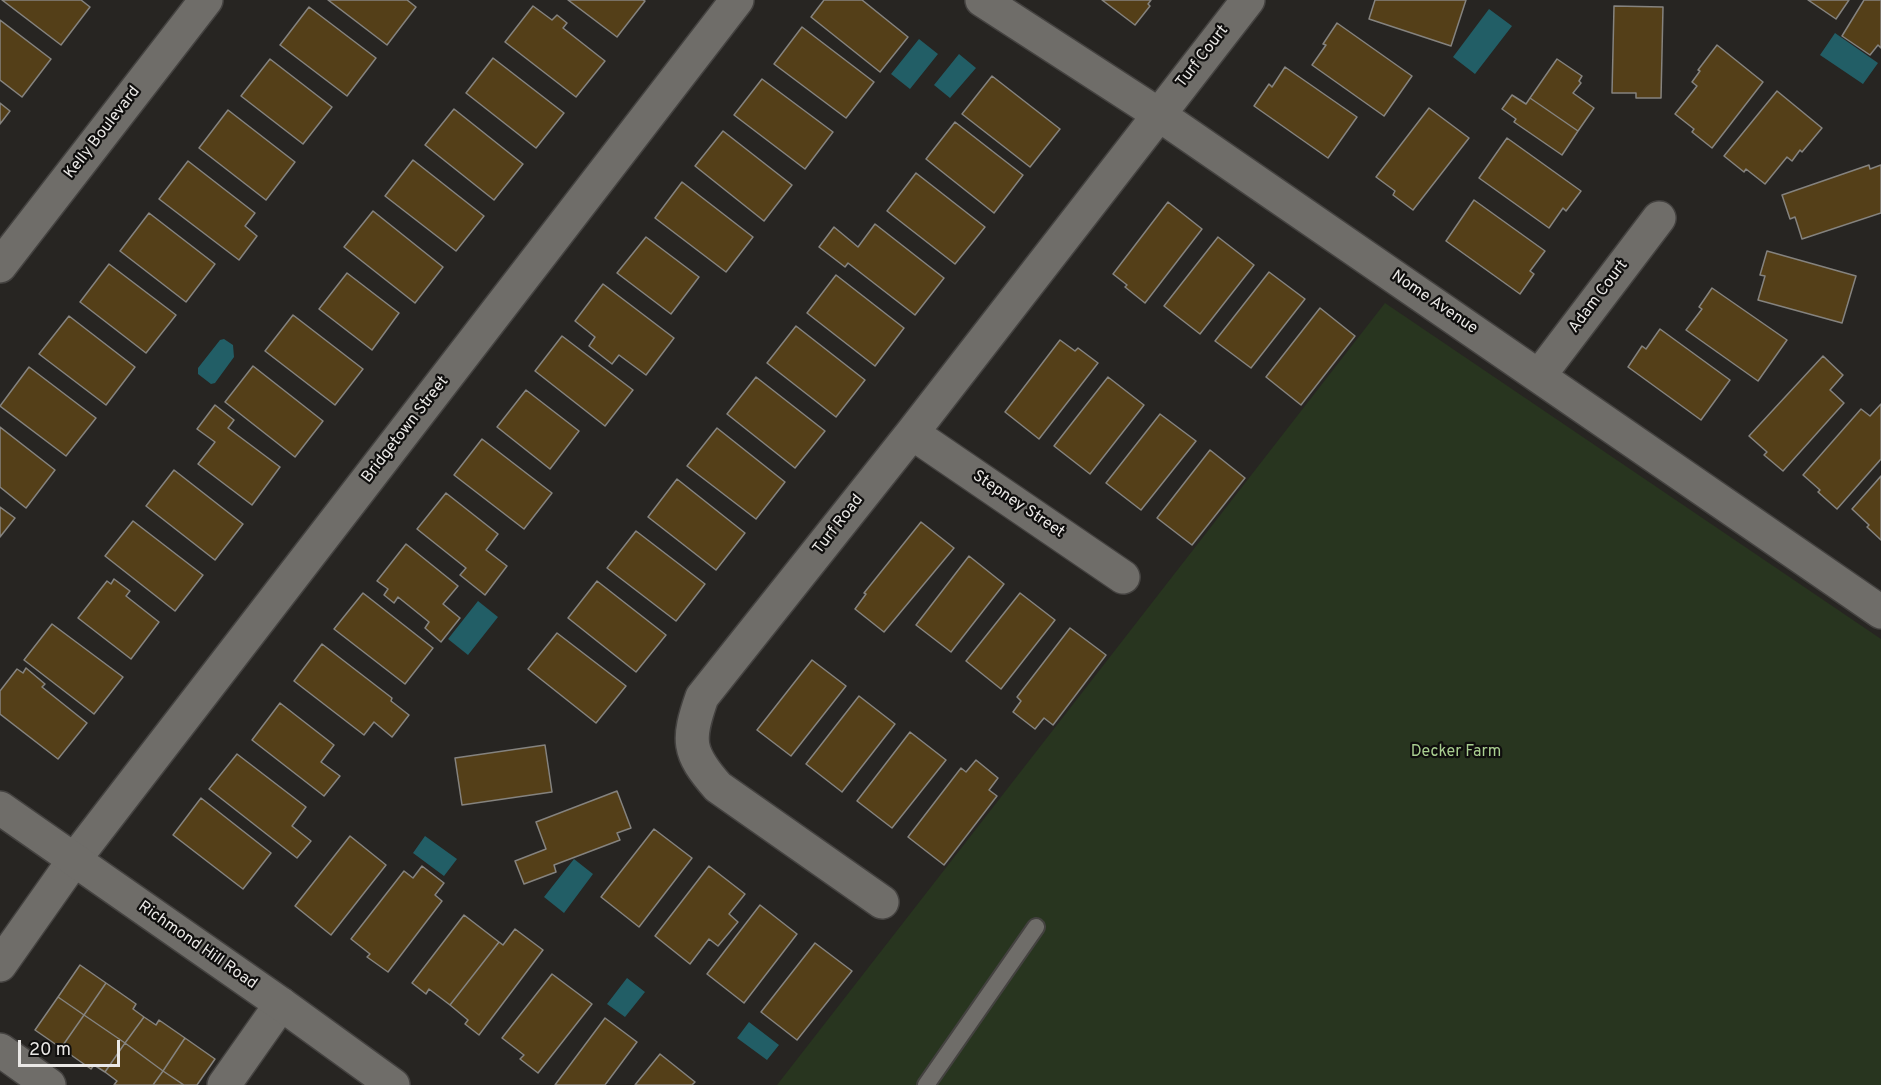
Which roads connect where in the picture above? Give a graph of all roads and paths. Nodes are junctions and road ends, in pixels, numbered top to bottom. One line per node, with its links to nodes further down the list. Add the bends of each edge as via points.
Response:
1 (206, 0): 7 (street, Kelly Boulevard)
2 (737, 0): 13 (street, Bridgetown Street)
3 (982, 0): 5 (street, Nome Avenue)
4 (1248, 0): 5 (street, Turf Court)
5 (1158, 114): 8 (street, Nome Avenue); 9 (street, Turf Road)
6 (1659, 218): 8 (street, Adam Court)
7 (0, 266)
8 (1539, 376): 11 (street, Nome Avenue)
9 (912, 433): 10 (street, Stepney Street); 14 (street, Turf Road, via 702,697 693,722 691,745 701,767 718,786)
10 (1124, 577)
11 (1881, 612)
12 (0, 808): 13 (street, Richmond Hill Road)
13 (74, 860): 16 (street, Bridgetown Street); 17 (street, Richmond Hill Road)
14 (882, 903)
15 (1036, 927): 22 (lane)
16 (0, 965)
17 (280, 1004): 20 (street); 21 (street, Richmond Hill Road)
18 (0, 1050): 19 (street)
19 (49, 1085)
20 (224, 1085)
21 (393, 1085)
22 (926, 1085)

